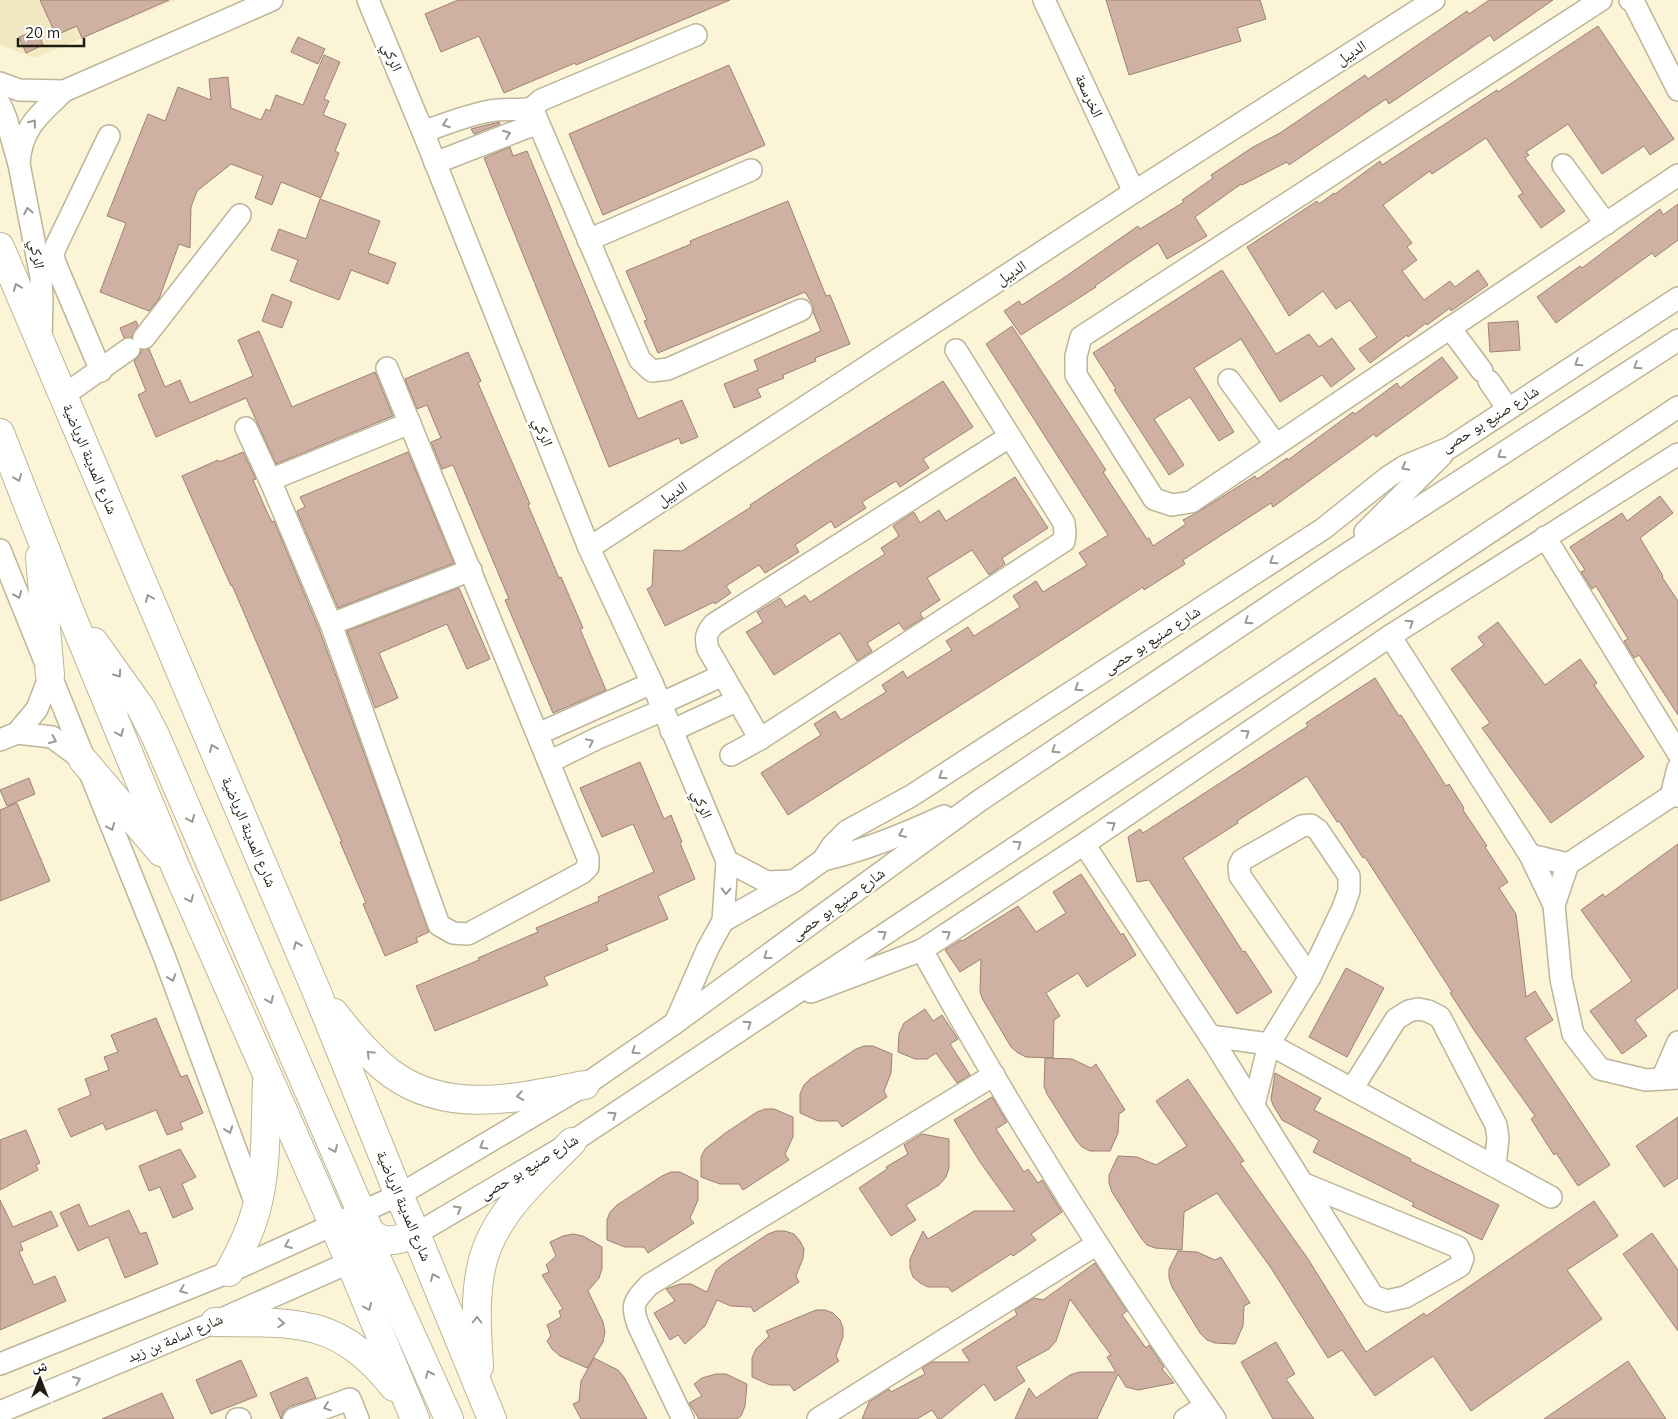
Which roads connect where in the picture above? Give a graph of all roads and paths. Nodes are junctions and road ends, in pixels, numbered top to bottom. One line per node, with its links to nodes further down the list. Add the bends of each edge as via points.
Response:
1 (272, 0): 10 (street, الركي)
2 (368, 0): 13 (street, الركي)
3 (1044, 0): 20 (street, الخرسعة)
4 (1434, 0): 20 (street, الديبل)
5 (1601, 0): 41 (street, via 1081,337 1076,375 1154,499 1172,505 1191,502)
6 (1630, 0): 9 (street)
7 (696, 35): 12 (street, via 541,100)
8 (0, 84): 10 (street, الركي, via 19,90)
9 (1678, 90)
10 (64, 91): 15 (street, الركي, one-way to 10, via 26,132)
11 (0, 104): 15 (street, الركي)
12 (535, 115): 13 (street, one-way to 13, via 523,110 492,110); 16 (street, one-way to 12); 23 (street)
13 (423, 132): 16 (street, الركي)
14 (109, 136): 32 (street, via 53,254)
15 (19, 164): 29 (street, الركي, one-way to 15, via 41,277)
16 (435, 164): 47 (street, الركي)
17 (1563, 165): 22 (street)
18 (751, 170): 23 (street)
19 (1678, 175): 22 (street)
20 (1134, 192): 47 (street, الديبل)
21 (240, 215): 32 (street, via 136,344)
22 (1606, 224): 27 (street)
23 (588, 240): 26 (street, via 640,360 652,371 668,369)
24 (0, 246): 29 (main road, شارع المدينة الرياضية, one-way to 24)
25 (1678, 298): 36 (street, شارع صنيع بو حصى, one-way to 36)
26 (801, 310)
27 (1450, 328): 36 (street); 41 (street)
28 (1678, 340): 49 (street, شارع صنيع بو حصى, one-way to 49)
29 (41, 346): 34 (main road, شارع المدينة الرياضية)
30 (956, 350): 40 (street)
31 (387, 368): 37 (street)
32 (101, 371): 34 (street)
33 (1229, 380): 41 (street)
34 (63, 396): 81 (main road, شارع المدينة الرياضية, one-way to 34)
35 (1678, 407): 82 (street, شارع صنيع بو حصى, one-way to 35)
36 (1508, 409): 42 (street, شارع صنيع بو حصى)
37 (410, 423): 44 (street); 50 (street)
38 (246, 428): 44 (street)
39 (0, 433): 45 (main road, one-way to 45)
40 (1009, 436): 55 (street, via 714,624 706,639); 62 (street, via 1064,523 1064,541)
41 (1276, 445)
42 (1450, 448): 49 (street); 72 (street, شارع صنيع بو حصى, one-way to 72, via 1405,466 1323,529 911,796 847,831)
43 (1678, 454): 46 (street, شارع صنيع بو حصى)
44 (270, 480): 52 (street)
45 (38, 528): 51 (main road); 54 (main road)
46 (1545, 537): 53 (street, شارع صنيع بو حصى, one-way to 46); 63 (street)
47 (589, 548): 56 (street, الركي)
48 (0, 550): 54 (street, one-way to 54)
49 (1336, 562): 69 (street, شارع صنيع بو حصى, one-way to 69)
50 (470, 570): 52 (street); 60 (street)
51 (68, 607): 75 (main road, one-way to 75); 99 (main road, one-way to 99, via 141,708 155,735)
52 (332, 624): 66 (street, via 439,925 453,933 468,934 588,867 588,858)
53 (1390, 636): 70 (street, شارع صنيع بو حصى, one-way to 53); 71 (street)
54 (50, 675): 61 (street, via 37,708); 65 (street)
55 (723, 675): 57 (street); 58 (street, via 690,689)
56 (652, 683): 58 (street, الركي); 60 (street)
57 (738, 700): 59 (street); 62 (street)
58 (662, 707): 59 (street, الركي); 66 (street, one-way to 58)
59 (671, 730): 73 (street, الركي)
60 (538, 734): 66 (street)
61 (8, 737): 65 (street, one-way to 65, via 52,737)
62 (760, 739): 64 (street)
63 (1678, 753)
64 (730, 755)
65 (84, 760): 75 (main road); 98 (street, one-way to 98, via 164,956)
66 (549, 762)
67 (1678, 768): 68 (street)
68 (1674, 796): 74 (street)
69 (979, 802): 72 (street, one-way to 72, via 884,842); 83 (street, شارع صنيع بو حصى, one-way to 83)
70 (1084, 844): 79 (street, شارع صنيع بو حصى, one-way to 70); 84 (street)
71 (1530, 855): 74 (street); 77 (street)
72 (823, 860): 76 (street, شارع صنيع بو حصى)
73 (726, 861): 76 (street, via 767,882); 78 (street, الركي, one-way to 78)
74 (1568, 864): 77 (street)
75 (178, 873): 87 (main road, one-way to 87)
76 (794, 881): 78 (street, شارع صنيع بو حصى)
77 (1554, 905): 89 (street, via 1561,979 1574,1034 1600,1069 1646,1080)
78 (723, 921): 83 (street)
79 (922, 950): 82 (street, شارع صنيع بو حصى); 88 (street)
80 (1310, 977): 80 (street, via 1349,891 1349,876 1318,830 1311,825 1302,826 1242,860 1239,866 1240,876); 86 (street)
81 (316, 990): 90 (main road, one-way to 81, via 482,1100 431,1093 399,1078 372,1056); 96 (main road, شارع المدينة الرياضية)
82 (774, 1007): 93 (street, شارع صنيع بو حصى, one-way to 82)
83 (675, 1023): 90 (street, شارع صنيع بو حصى, one-way to 90)
84 (1210, 1036): 86 (street); 92 (street)
85 (1678, 1042): 89 (street)
86 (1269, 1044): 91 (street); 92 (street)
87 (267, 1074): 98 (main road, via 263,1169); 100 (main road)
88 (994, 1075): 102 (street); 115 (street, via 644,1290 635,1300 634,1314)
89 (1670, 1078)
90 (585, 1085): 96 (street, شارع صنيع بو حصى, one-way to 96)
91 (1352, 1089): 94 (street); 94 (street, via 1396,1019 1418,1009 1440,1017 1496,1124)
92 (1254, 1105): 95 (street)
93 (572, 1142): 101 (street, شارع صنيع بو حصى, one-way to 93); 107 (main road, one-way to 93, via 478,1296 486,1250 511,1207)
94 (1495, 1166): 97 (street)
95 (1302, 1183): 95 (street, via 1373,1296 1387,1301 1405,1297 1460,1266 1464,1258 1458,1246)
96 (399, 1195): 99 (street, شارع صنيع بو حصى); 101 (main road, شارع المدينة الرياضية)
97 (1551, 1197)
98 (257, 1207): 104 (main road)
99 (361, 1212): 100 (street, شارع صنيع بو حصى); 101 (main road, via 369,1230 380,1239 398,1240)
100 (333, 1224): 103 (main road, via 346,1222 358,1226 366,1235); 104 (street, one-way to 104)
101 (416, 1234): 103 (street, شارع صنيع بو حصى); 107 (main road, شارع المدينة الرياضية, one-way to 101)
102 (1097, 1244): 110 (street); 116 (street)
103 (362, 1257): 105 (street, شارع اسامة بن زيد); 109 (main road, one-way to 109); 113 (main road, one-way to 103)
104 (228, 1272): 106 (street, one-way to 106)
105 (215, 1322): 108 (street, شارع اسامة بن زيد, one-way to 105); 109 (main road, one-way to 109, via 290,1324 338,1336 364,1354)
106 (0, 1364)
107 (480, 1386): 114 (main road, شارع المدينة الرياضية)
108 (0, 1412)
109 (412, 1412)
110 (1211, 1413): 117 (street)
111 (294, 1419): 112 (street, one-way to 111, via 350,1399)
112 (358, 1419)
113 (448, 1419)
114 (492, 1419)
115 (683, 1419)
116 (818, 1419)
117 (1185, 1419)

